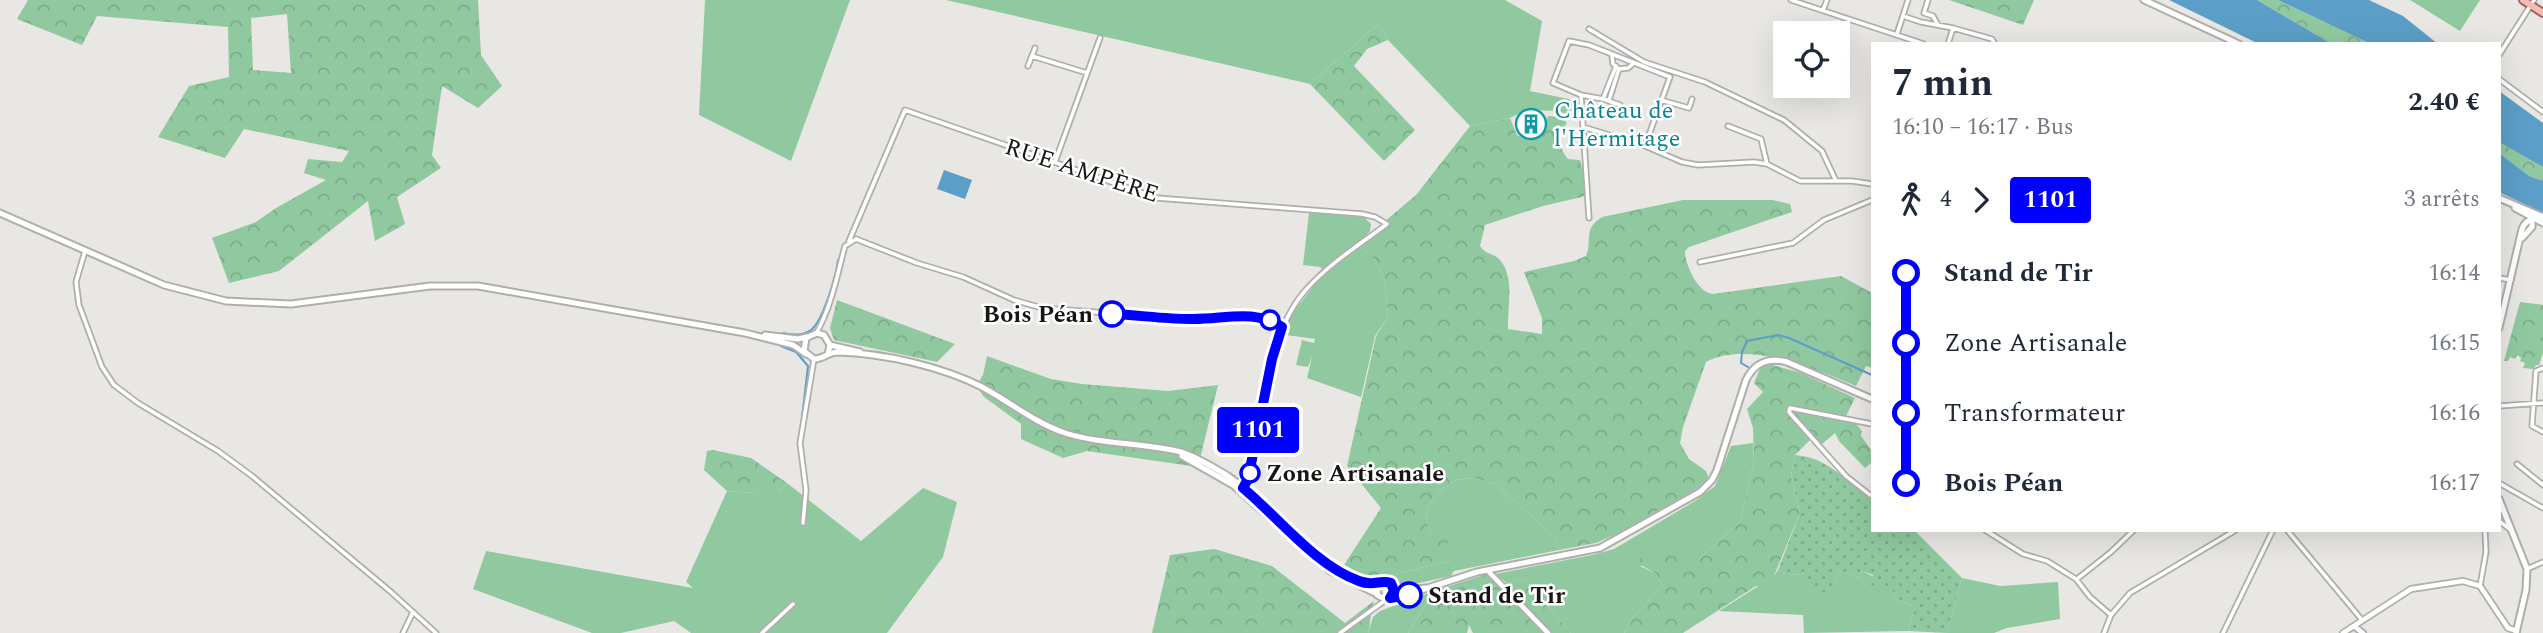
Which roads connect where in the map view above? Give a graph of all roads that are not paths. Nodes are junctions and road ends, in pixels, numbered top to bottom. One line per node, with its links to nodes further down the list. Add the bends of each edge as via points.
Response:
1 (1791, 0): 8 (street)
2 (1827, 0): 8 (street)
3 (1908, 0): 14 (street)
4 (1928, 0): 11 (street, via 1924,13 1933,16)
5 (2144, 0): 19 (main road)
6 (2523, 0): 7 (main road)
7 (2532, 2): 9 (main road); 21 (street)
8 (1823, 10): 14 (street)
9 (2543, 13)
10 (1906, 17): 11 (street)
11 (1938, 25): 12 (street)
12 (1953, 28): 17 (street); 18 (street)
13 (1589, 29): 40 (street, via 1644,62 1705,82 1784,120 1822,151)
14 (1897, 34): 16 (street)
15 (1100, 38): 27 (street)
16 (1919, 42)
17 (1949, 42)
18 (1994, 42)
19 (2235, 42)
20 (1035, 48): 23 (street)
21 (2501, 52)
22 (1612, 54): 24 (street); 26 (street); 29 (street, via 1569,41 1553,82)
23 (1032, 57): 25 (street); 27 (street)
24 (1634, 64): 26 (street); 32 (street, via 1670,77)
25 (1028, 66)
26 (1618, 68): 31 (street)
27 (1087, 73): 38 (street)
28 (2501, 80): 34 (street)
29 (1581, 95): 31 (street); 35 (street)
30 (1692, 99): 32 (street, via 1689,108)
31 (1606, 100): 33 (street)
32 (1661, 100): 37 (street)
33 (1619, 105)
34 (2543, 111)
35 (1583, 127): 37 (street); 47 (street)
36 (1728, 127): 39 (street, via 1761,139)
37 (1645, 145): 39 (street, via 1698,165)
38 (1055, 163): 52 (street, RUE AMPÈRE, via 905,110); 59 (street, RUE AMPÈRE, via 1157,198 1370,215 1387,224 1325,272 1295,304)
39 (1767, 164): 40 (street, via 1800,181)
40 (1836, 181): 41 (street)
41 (1871, 184)
42 (2502, 199): 44 (main road); 45 (main road)
43 (1871, 200): 55 (street, via 1824,220 1793,243)
44 (2514, 207): 48 (main road); 50 (main road)
45 (2529, 211): 48 (main road); 49 (main road)
46 (0, 215): 54 (main road)
47 (1589, 218)
48 (2532, 219): 49 (main road); 50 (main road); 51 (main road)
49 (2543, 221): 51 (main road)
50 (2522, 229): 53 (main road)
51 (2529, 231): 53 (main road)
52 (849, 241): 59 (street, via 857,239 1042,308 1188,319 1258,316); 61 (street)
53 (2520, 241): 57 (main road)
54 (86, 251): 60 (main road, via 174,288 226,301 291,304 430,286 478,286); 103 (street, via 76,278 78,298 109,380 244,470)
55 (1700, 262)
56 (2501, 278): 57 (street)
57 (2511, 280): 58 (main road)
58 (2501, 320)
59 (1282, 327): 78 (street)
60 (745, 333): 62 (main road, via 798,339); 64 (main road, via 793,345)
61 (820, 334): 62 (main road); 63 (main road)
62 (809, 336): 64 (main road)
63 (830, 345): 65 (main road); 66 (main road)
64 (806, 354): 67 (main road)
65 (828, 354): 66 (main road); 67 (main road)
66 (887, 358): 78 (main road, via 961,377 1066,433 1188,457)
67 (814, 359): 83 (street, via 800,443 806,490)
68 (2543, 368): 70 (street, via 2536,371)
69 (1871, 399): 93 (main road, via 1787,362 1760,363 1753,369 1707,486 1611,544)
70 (2534, 402): 71 (street); 72 (street); 74 (street, via 2532,426)
71 (2543, 402)
72 (2501, 405)
73 (1871, 424): 79 (street, via 1790,408 1789,412 1846,476)
74 (2543, 432)
75 (2517, 464): 77 (street)
76 (2501, 483): 81 (street)
77 (2543, 485)
78 (1242, 489): 95 (main road, via 1332,568 1362,583); 99 (main road, via 1324,566)
79 (1870, 495)
80 (2501, 504): 84 (main road)
81 (2543, 508)
82 (2501, 522): 84 (street)
83 (803, 523)
84 (2511, 530): 92 (main road)
85 (1988, 532): 94 (street)
86 (2132, 532): 94 (street)
87 (2233, 532): 104 (street, via 2130,593)
88 (2272, 532): 114 (street)
89 (2289, 532): 105 (street)
90 (2485, 532): 97 (street)
91 (2543, 562): 92 (street)
92 (2527, 569): 107 (main road)
93 (1487, 570): 98 (main road); 112 (street)
94 (2076, 579): 104 (street)
95 (1378, 584): 96 (main road, via 1387,581); 99 (main road)
96 (1393, 586): 98 (main road); 100 (main road)
97 (2480, 586): 105 (street, via 2463,581 2411,589); 107 (street, via 2508,628)
98 (1426, 588): 100 (main road)
99 (1377, 595): 100 (main road); 102 (street)
100 (1389, 598): 102 (street)
101 (793, 604): 110 (street)
102 (1372, 611): 111 (street)
103 (413, 612): 108 (street); 109 (street)
104 (2111, 615): 113 (street)
105 (2363, 621): 106 (street)
106 (2355, 627): 115 (street); 116 (street)
107 (2516, 632)
108 (403, 633)
109 (436, 633)
110 (762, 633)
111 (1340, 633)
112 (1548, 633)
113 (2104, 633)
114 (2223, 633)
115 (2343, 633)
116 (2363, 633)

